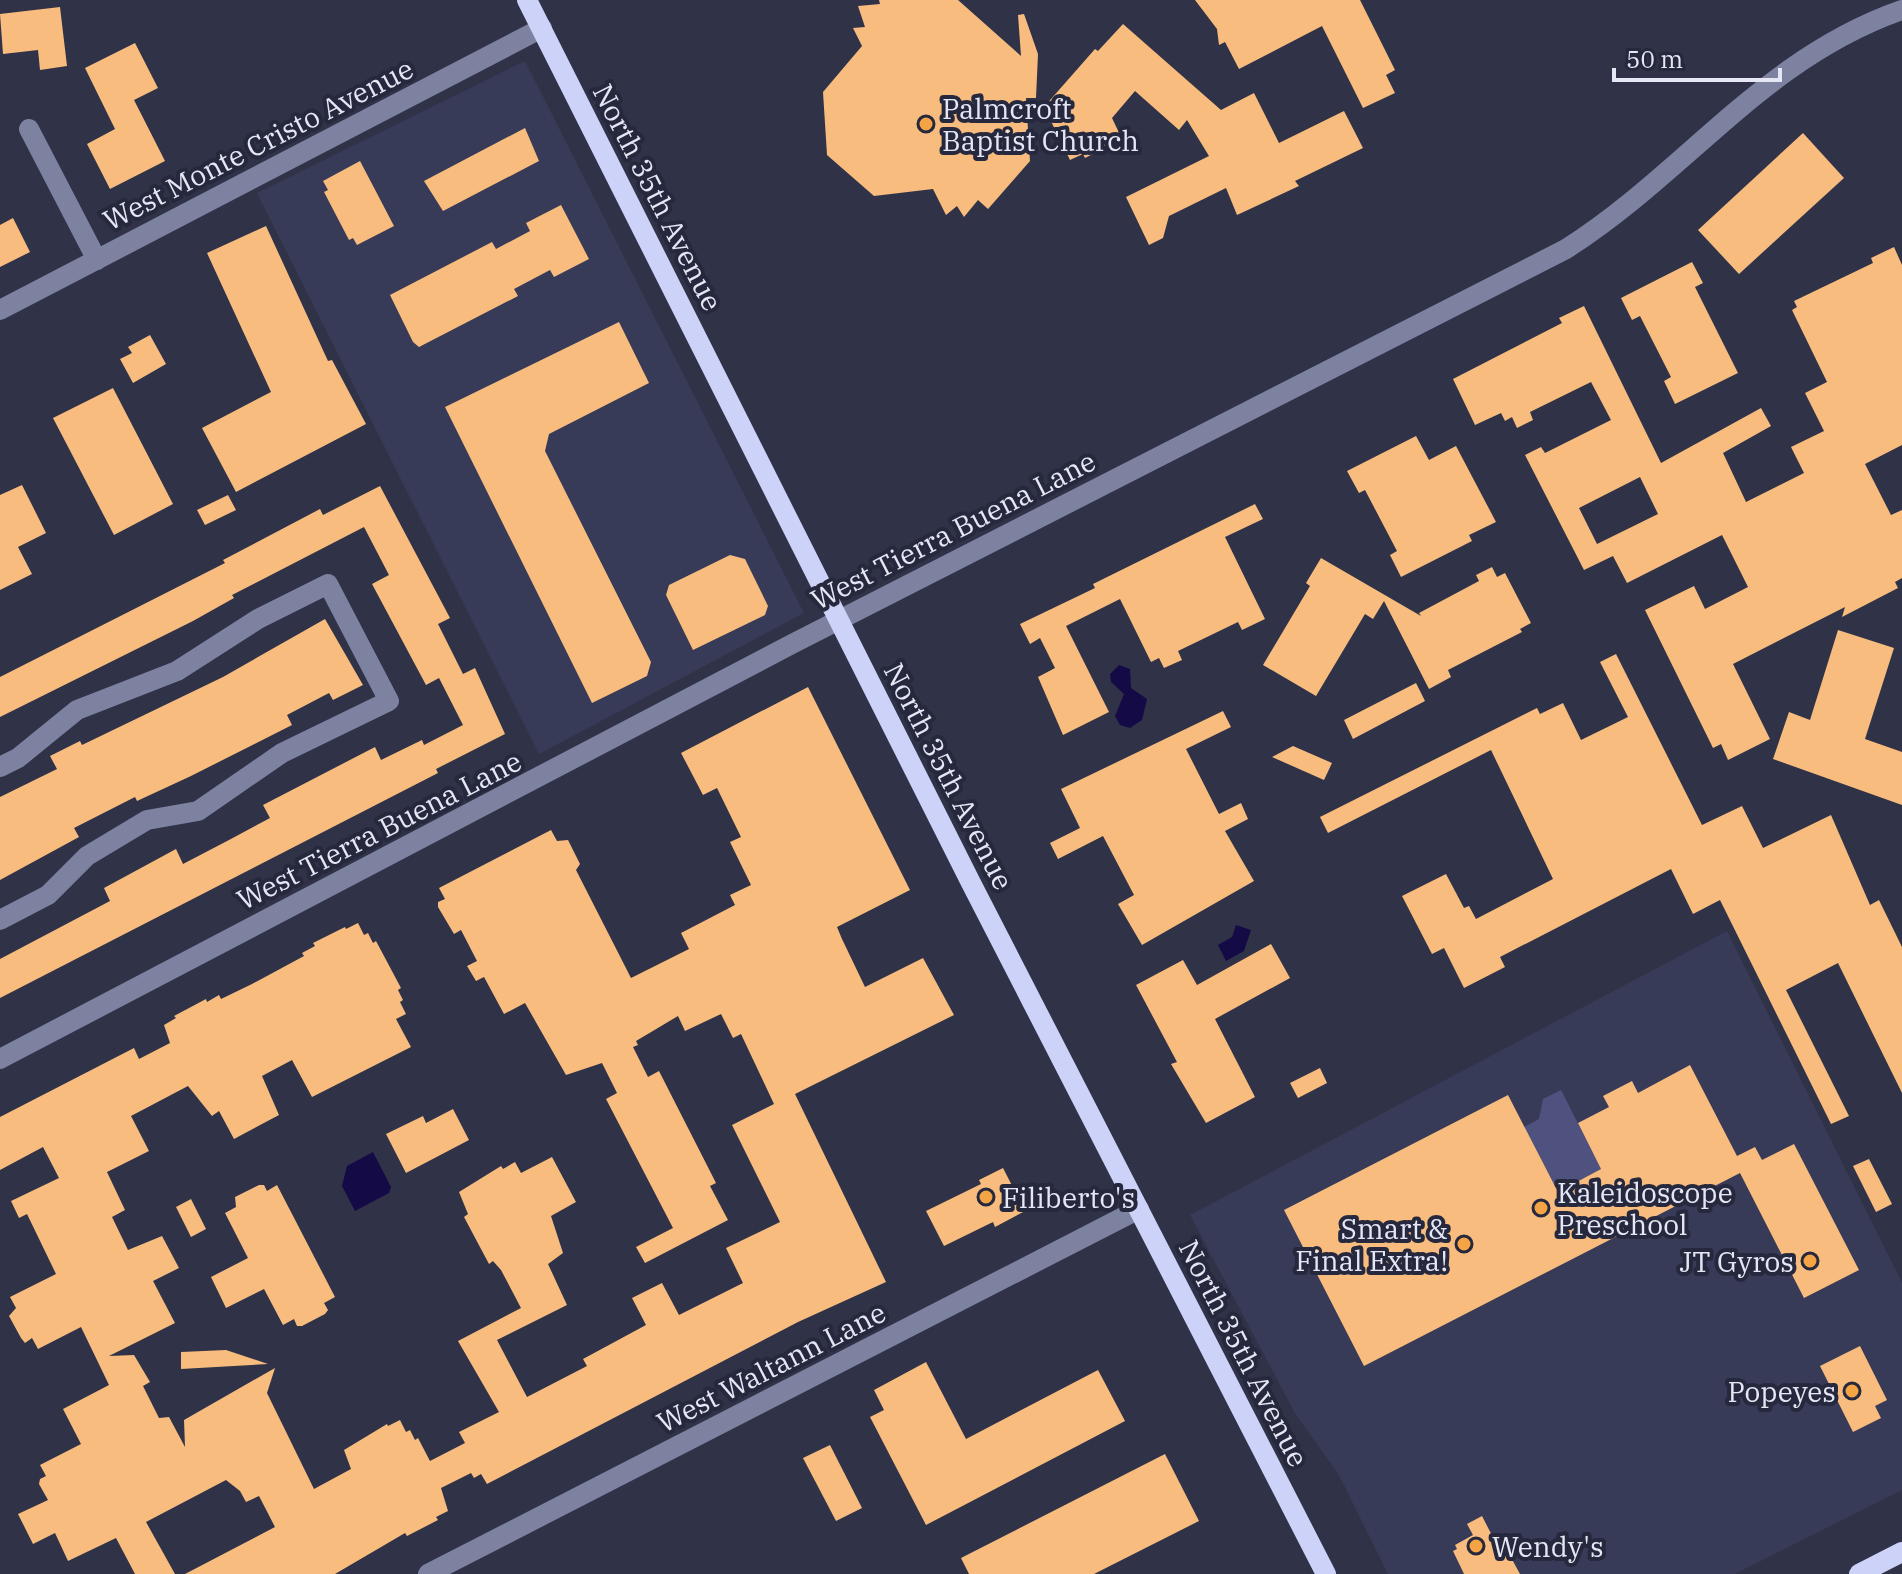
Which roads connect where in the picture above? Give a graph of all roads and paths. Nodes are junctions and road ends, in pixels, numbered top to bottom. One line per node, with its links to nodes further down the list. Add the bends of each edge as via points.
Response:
1 (527, 0): 3 (main road, North 35th Avenue)
2 (1902, 10): 7 (street, West Tierra Buena Lane, via 1829,42 1761,87 1662,177 1566,249)
3 (542, 28): 5 (street, West Monte Cristo Avenue); 7 (main road, North 35th Avenue)
4 (29, 129): 5 (street)
5 (97, 260): 6 (street, West Monte Cristo Avenue)
6 (0, 310)
7 (839, 621): 10 (street, West Tierra Buena Lane); 11 (main road, North 35th Avenue)
8 (0, 767): 9 (street, via 77,710 177,671 258,619 328,584 389,701 282,753 198,811 147,820 87,856 48,895)
9 (0, 920)
10 (0, 1059)
11 (1139, 1209): 13 (street, West Waltann Lane); 14 (main road, North 35th Avenue)
12 (1902, 1552): 15 (main road)
13 (428, 1574)
14 (1326, 1574)
15 (1859, 1574)

